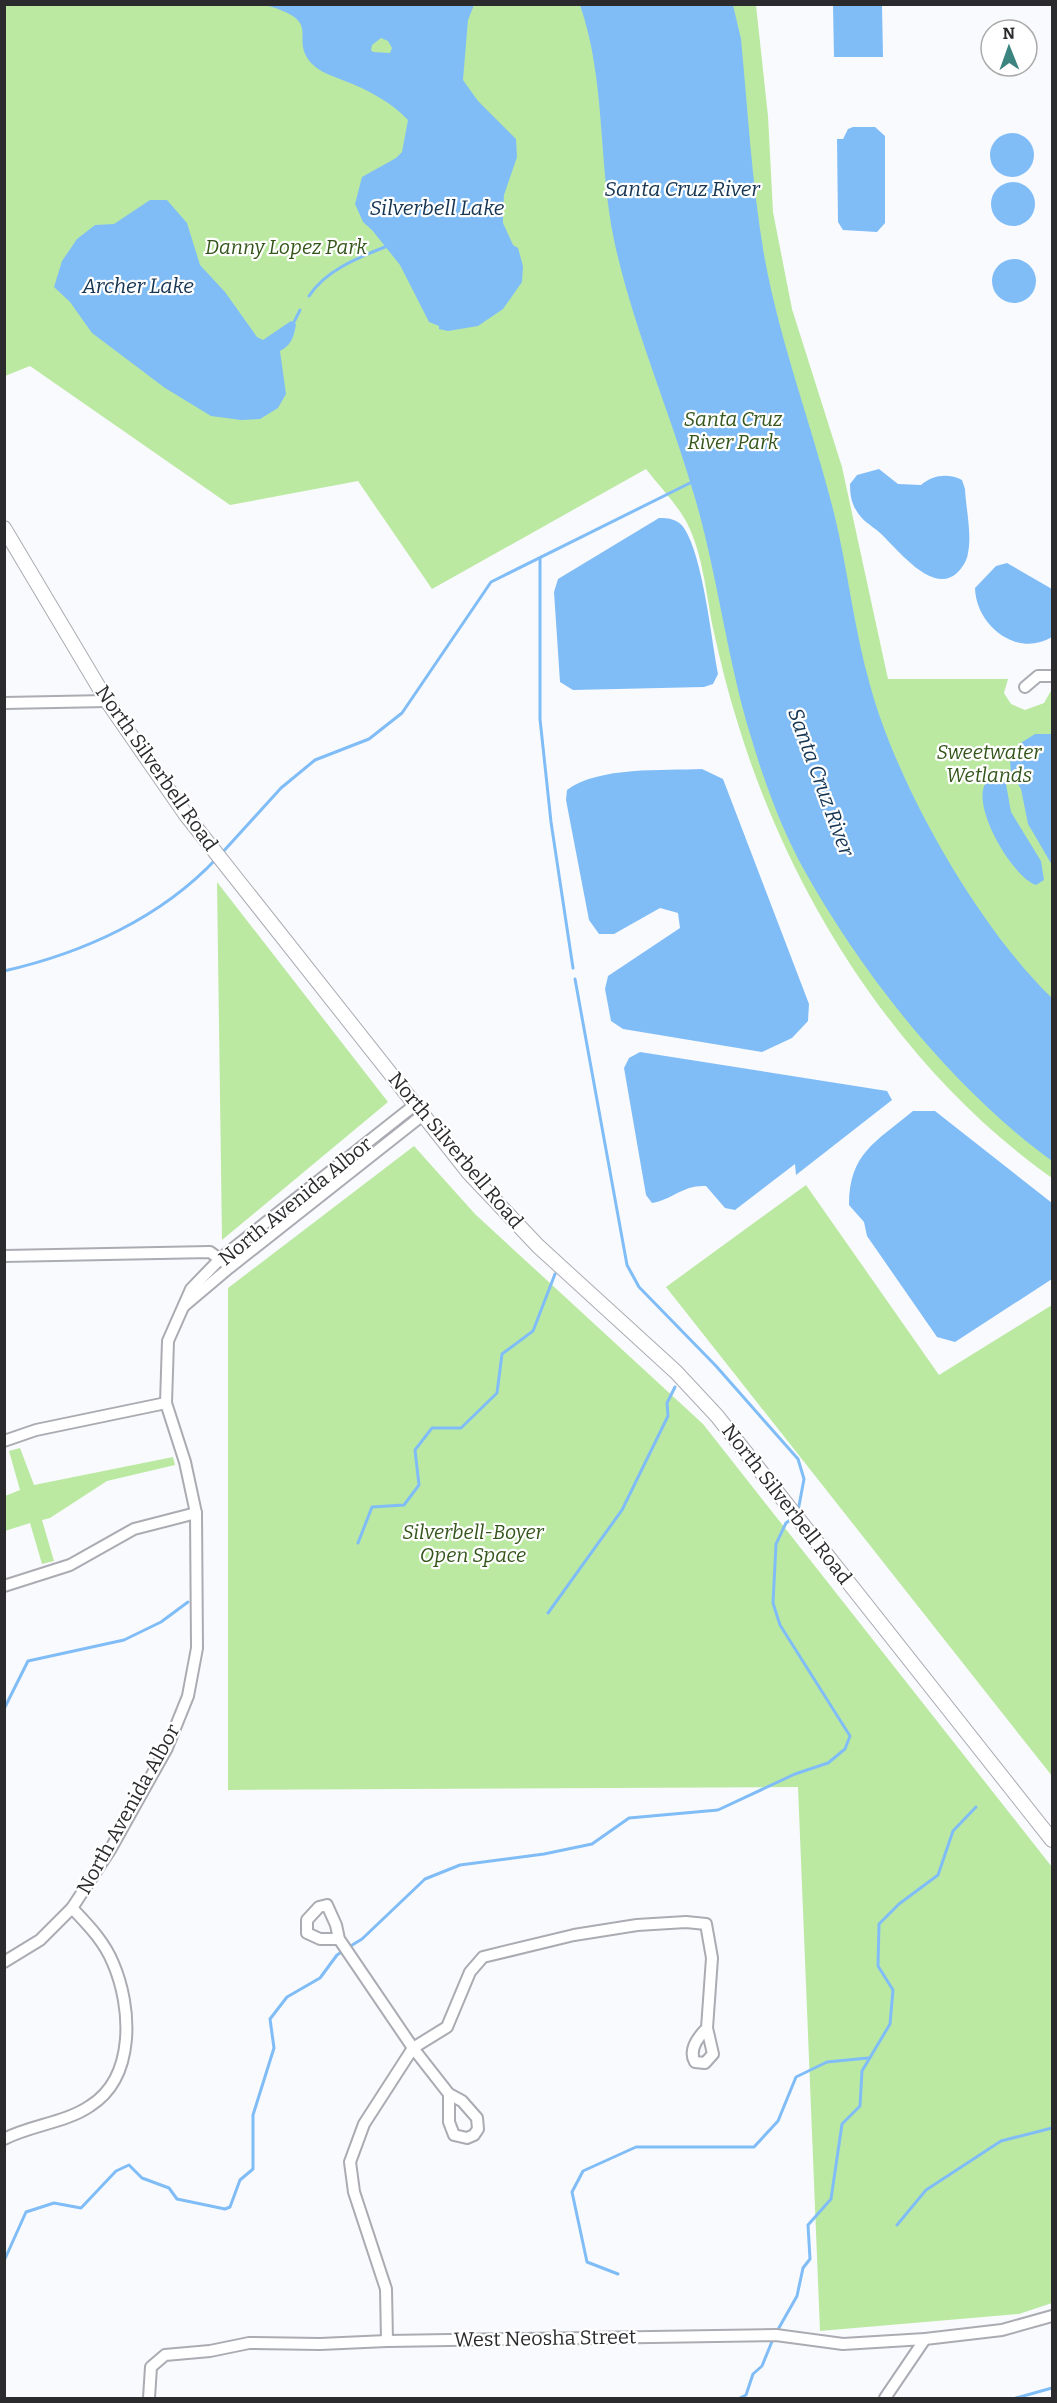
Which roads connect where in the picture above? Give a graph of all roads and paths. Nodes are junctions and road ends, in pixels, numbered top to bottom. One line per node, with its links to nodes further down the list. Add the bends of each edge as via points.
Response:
1 (4, 528): 4 (main road, North Silverbell Road)
2 (1053, 676): 3 (street, via 1038,676)
3 (1025, 687)
4 (107, 701): 5 (street); 6 (main road, North Silverbell Road, via 186,814)
5 (4, 703)
6 (420, 1109): 7 (street, North Avenida Albor); 8 (street, North Avenida Albor); 17 (main road, North Silverbell Road, via 503,1211 676,1372 717,1416)
7 (270, 1220): 8 (street); 10 (street, North Avenida Albor)
8 (278, 1230): 11 (street, North Avenida Albor)
9 (4, 1256): 10 (street, via 210,1252)
10 (221, 1258): 11 (street); 12 (street, North Avenida Albor, via 191,1288)
11 (229, 1268): 12 (street, North Avenida Albor)
12 (184, 1307): 13 (street, North Avenida Albor, via 168,1341)
13 (166, 1403): 14 (street, via 36,1430); 15 (street, North Avenida Albor)
14 (4, 1441)
15 (196, 1513): 16 (street, via 134,1529 70,1564); 18 (street, North Avenida Albor, via 197,1648 188,1696 167,1748 110,1850)
16 (4, 1586)
17 (1053, 1840)
18 (72, 1908): 20 (street, North Avenida Albor, via 40,1940); 24 (street, via 98,1936 116,1973 123,2001 125,2052 117,2079 90,2106)
19 (339, 1939): 22 (street)
20 (4, 1962)
21 (707, 2028): 22 (street, via 712,1958 706,1924 637,1925 574,1935 483,1957 470,1972 447,2027)
22 (412, 2048): 23 (street); 27 (street, via 364,2124 350,2162 354,2192 386,2289)
23 (449, 2094)
24 (4, 2139)
25 (1053, 2316): 26 (street, West Neosha Street, via 1002,2330)
26 (925, 2339): 27 (street, West Neosha Street, via 843,2343 776,2335); 29 (street)
27 (387, 2340): 28 (street, West Neosha Street, via 249,2343 165,2355 151,2367)
28 (149, 2398)
29 (885, 2398)

